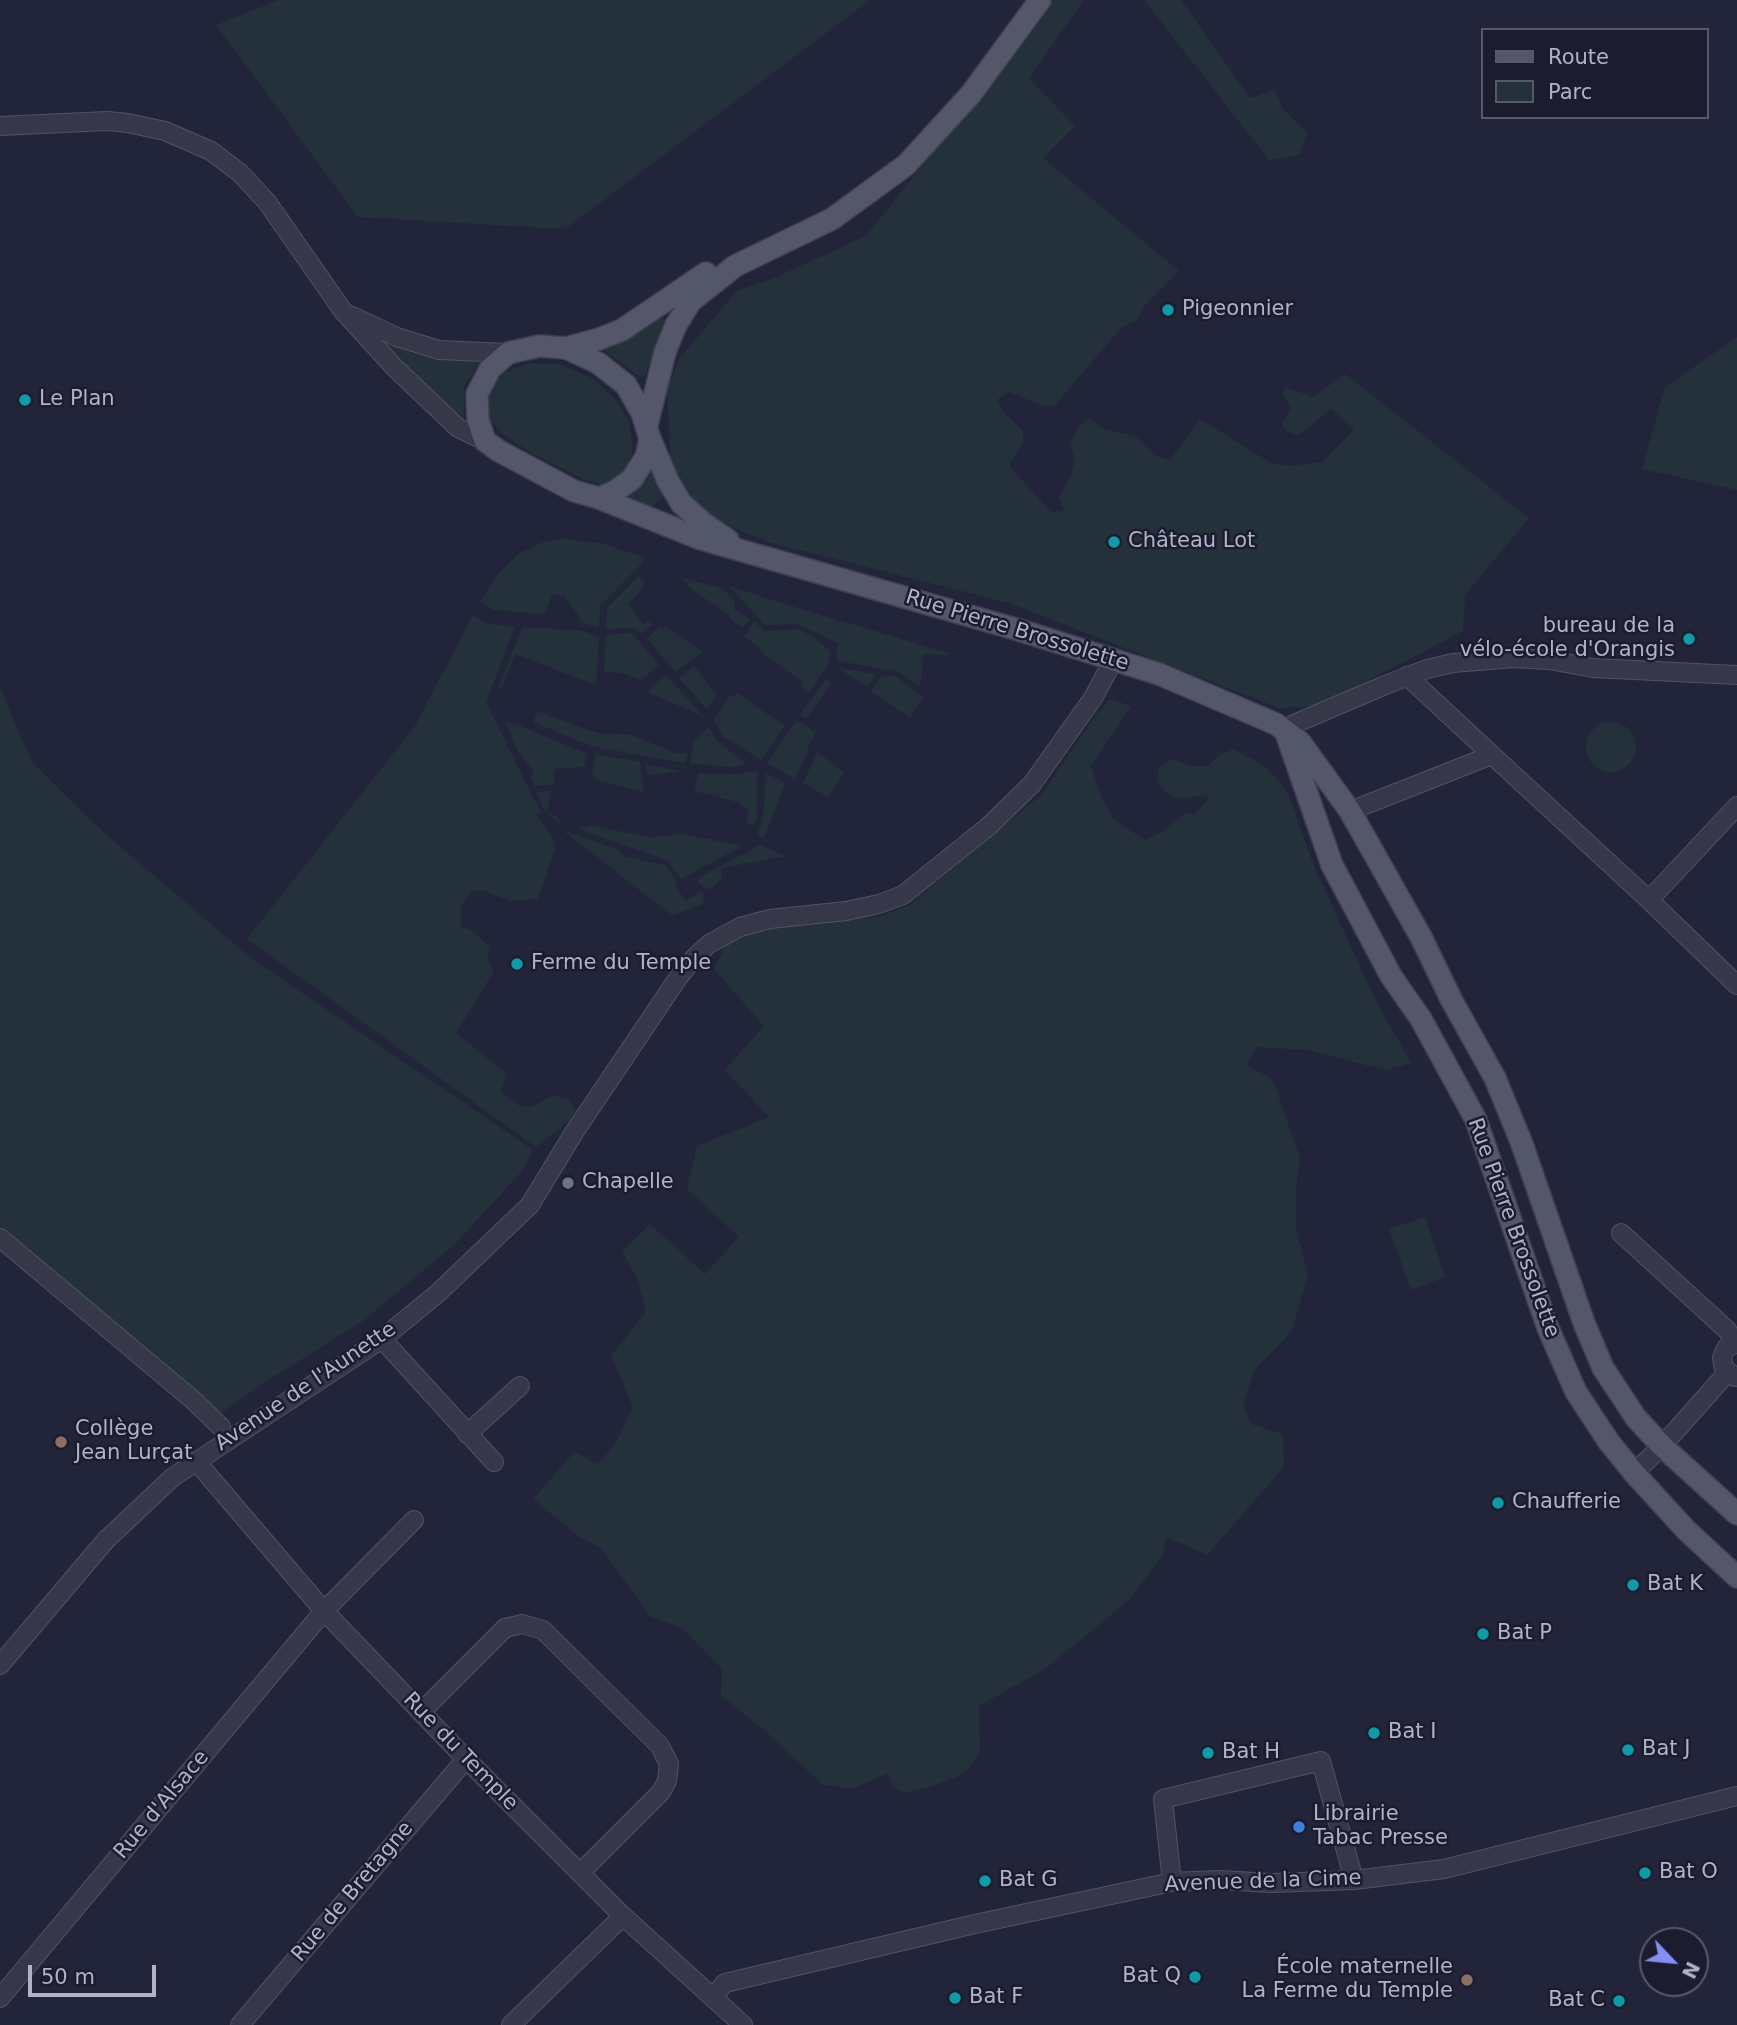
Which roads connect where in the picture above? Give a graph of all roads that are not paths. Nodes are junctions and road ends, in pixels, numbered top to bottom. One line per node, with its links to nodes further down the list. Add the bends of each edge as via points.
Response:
1 (1028, 0): 5 (main road, via 926,131 887,167 834,203 727,258 622,330)
2 (1040, 0): 7 (main road, via 971,94 906,165 832,219 735,266 691,301 665,352)
3 (0, 126): 4 (street, via 128,123 165,131 211,151 269,203)
4 (343, 311): 6 (street, via 397,337 439,350); 8 (street, via 458,428)
5 (566, 348): 6 (main road, via 539,346); 7 (main road, via 598,363 626,385)
6 (508, 353): 8 (main road, via 490,369 477,394)
7 (649, 432): 9 (main road, via 646,457 632,479); 10 (main road, Rue Pierre Brossolette, via 681,503)
8 (485, 441): 9 (main road, via 574,491)
9 (599, 498): 10 (main road, Rue Pierre Brossolette, via 701,539)
10 (741, 549): 11 (main road, Rue Pierre Brossolette)
11 (1114, 659): 14 (main road, Rue Pierre Brossolette, via 1216,697); 22 (street, Avenue de l'Aunette, via 1093,698 1032,784 989,826 903,895 846,911 740,927 696,956 575,1131 530,1205)
12 (1737, 675): 13 (street, via 1514,659 1454,663)
13 (1407, 676): 14 (street); 15 (street)
14 (1285, 731): 17 (main road, Rue Pierre Brossolette, via 1300,742); 31 (main road, Rue Pierre Brossolette, via 1332,865 1476,1120 1571,1382)
15 (1492, 755): 17 (street); 18 (street)
16 (1737, 806): 18 (street)
17 (1350, 810): 28 (main road, Rue Pierre Brossolette, via 1499,1088 1603,1368 1636,1418)
18 (1649, 900): 19 (street)
19 (1737, 985)
20 (1621, 1233): 23 (street)
21 (0, 1238): 26 (street)
22 (382, 1339): 27 (street); 29 (street, Avenue de l'Aunette)
23 (1736, 1343): 24 (street, via 1723,1353 1722,1363)
24 (1732, 1375): 28 (street)
25 (520, 1386): 27 (street)
26 (221, 1427)
27 (467, 1434): 30 (street)
28 (1662, 1446): 31 (street); 32 (main road, Rue Pierre Brossolette)
29 (196, 1461): 35 (street, Rue du Temple); 36 (street, Avenue de l'Aunette, via 106,1540)
30 (494, 1462)
31 (1634, 1473): 34 (main road, Rue Pierre Brossolette)
32 (1737, 1514)
33 (414, 1520): 35 (street, Rue d'Alsace)
34 (1737, 1577)
35 (324, 1611): 37 (street, Rue du Temple); 45 (street, Rue d'Alsace)
36 (0, 1665)
37 (421, 1712): 38 (street, Rue du Temple); 40 (street, via 505,1628 522,1624 543,1630 660,1746 669,1764 661,1792)
38 (466, 1759): 40 (street, Rue du Temple); 46 (street, Rue de Bretagne)
39 (1737, 1796): 41 (street, Avenue de la Cime, via 1444,1869)
40 (580, 1873): 43 (street, Rue du Temple)
41 (1354, 1880): 42 (street, Avenue de la Cime); 42 (street, via 1321,1761 1163,1799)
42 (1172, 1882): 44 (street, Avenue de la Cime, via 725,1983)
43 (623, 1916): 44 (street, Rue du Temple); 47 (street)
44 (713, 1997): 48 (street, Rue du Temple)
45 (0, 1998)
46 (240, 2025)
47 (511, 2025)
48 (743, 2025)

